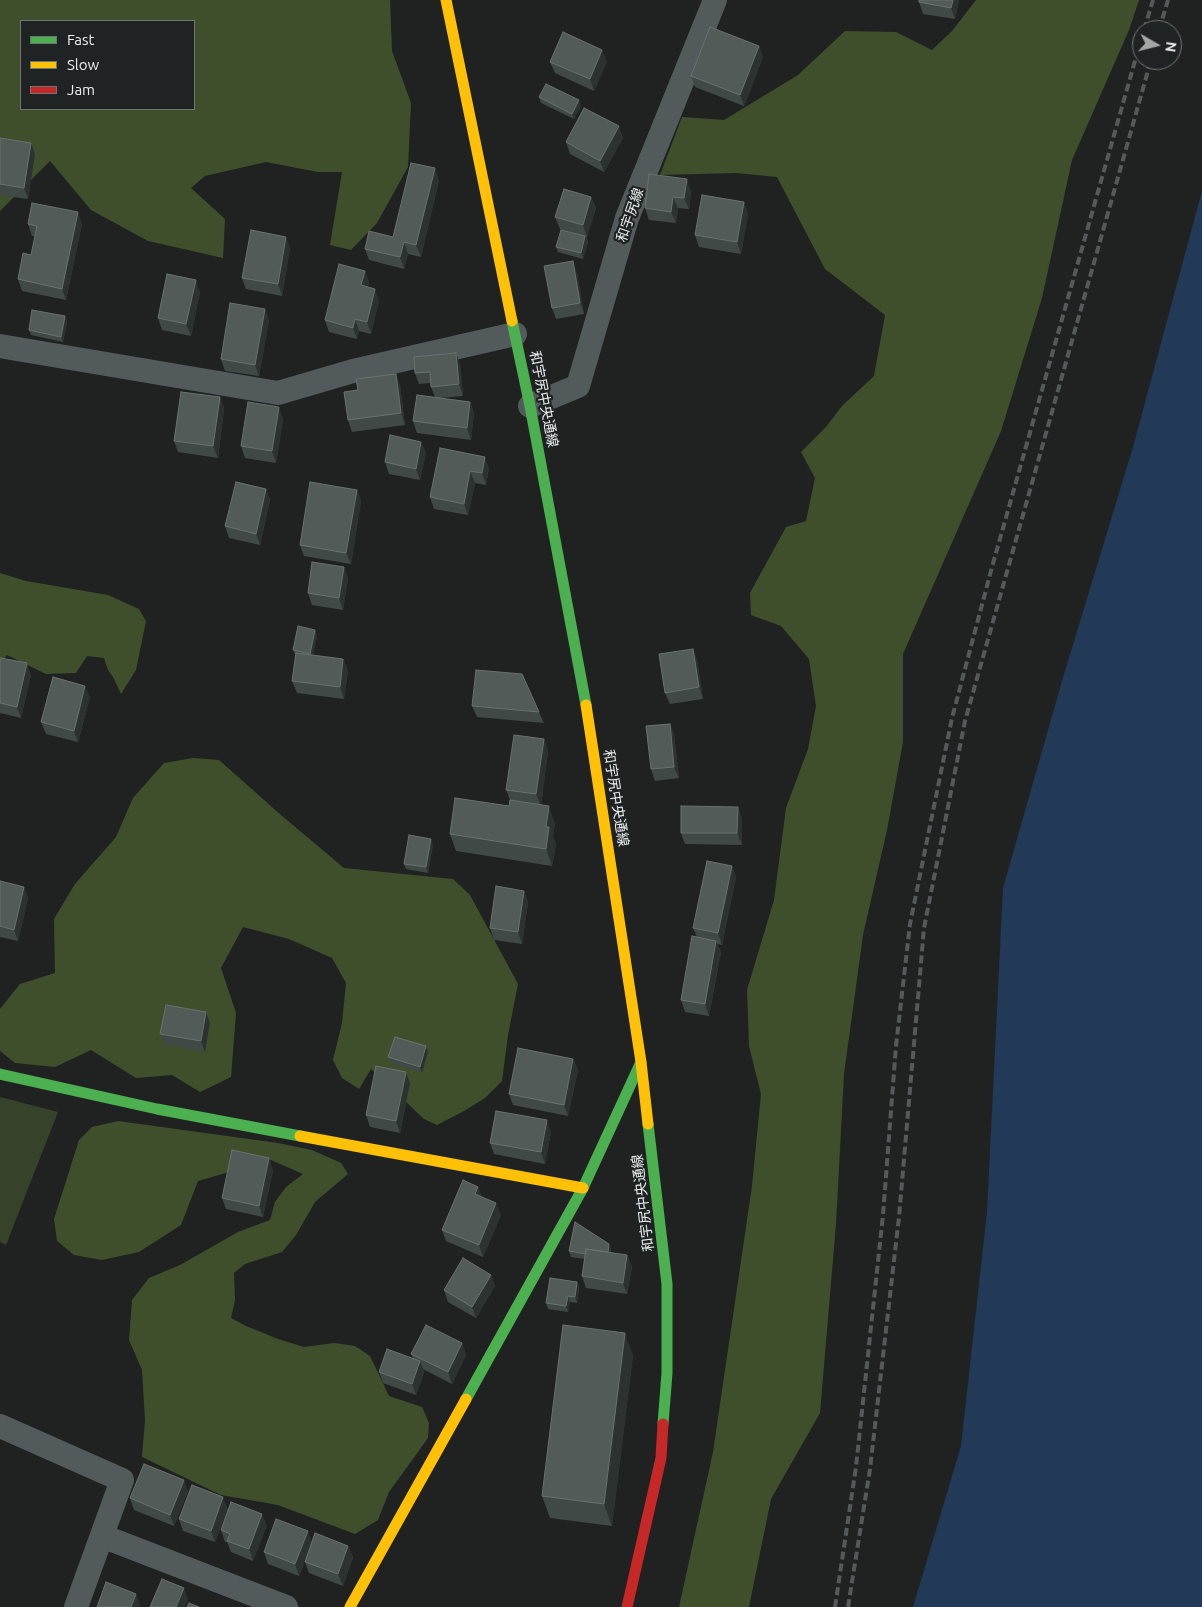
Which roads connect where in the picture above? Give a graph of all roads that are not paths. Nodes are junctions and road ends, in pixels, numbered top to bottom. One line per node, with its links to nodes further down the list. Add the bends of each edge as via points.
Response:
1 (446, 0): 3 (street, 和宇尻中央通線)
2 (715, 0): 5 (street, 和宇尻線, via 627,218 578,386)
3 (515, 334): 4 (street, via 353,371 278,392); 5 (street, 和宇尻中央通線)
4 (0, 346)
5 (530, 406): 6 (street, 和宇尻中央通線, via 592,738)
6 (641, 1062): 8 (street); 14 (street, 和宇尻中央通線, via 668,1284 666,1373 661,1458)
7 (0, 1074): 8 (street, via 157,1109)
8 (583, 1188): 13 (street)
9 (0, 1426): 10 (street, via 122,1480)
10 (102, 1536): 11 (street); 12 (street)
11 (76, 1607)
12 (286, 1607)
13 (350, 1607)
14 (627, 1607)

